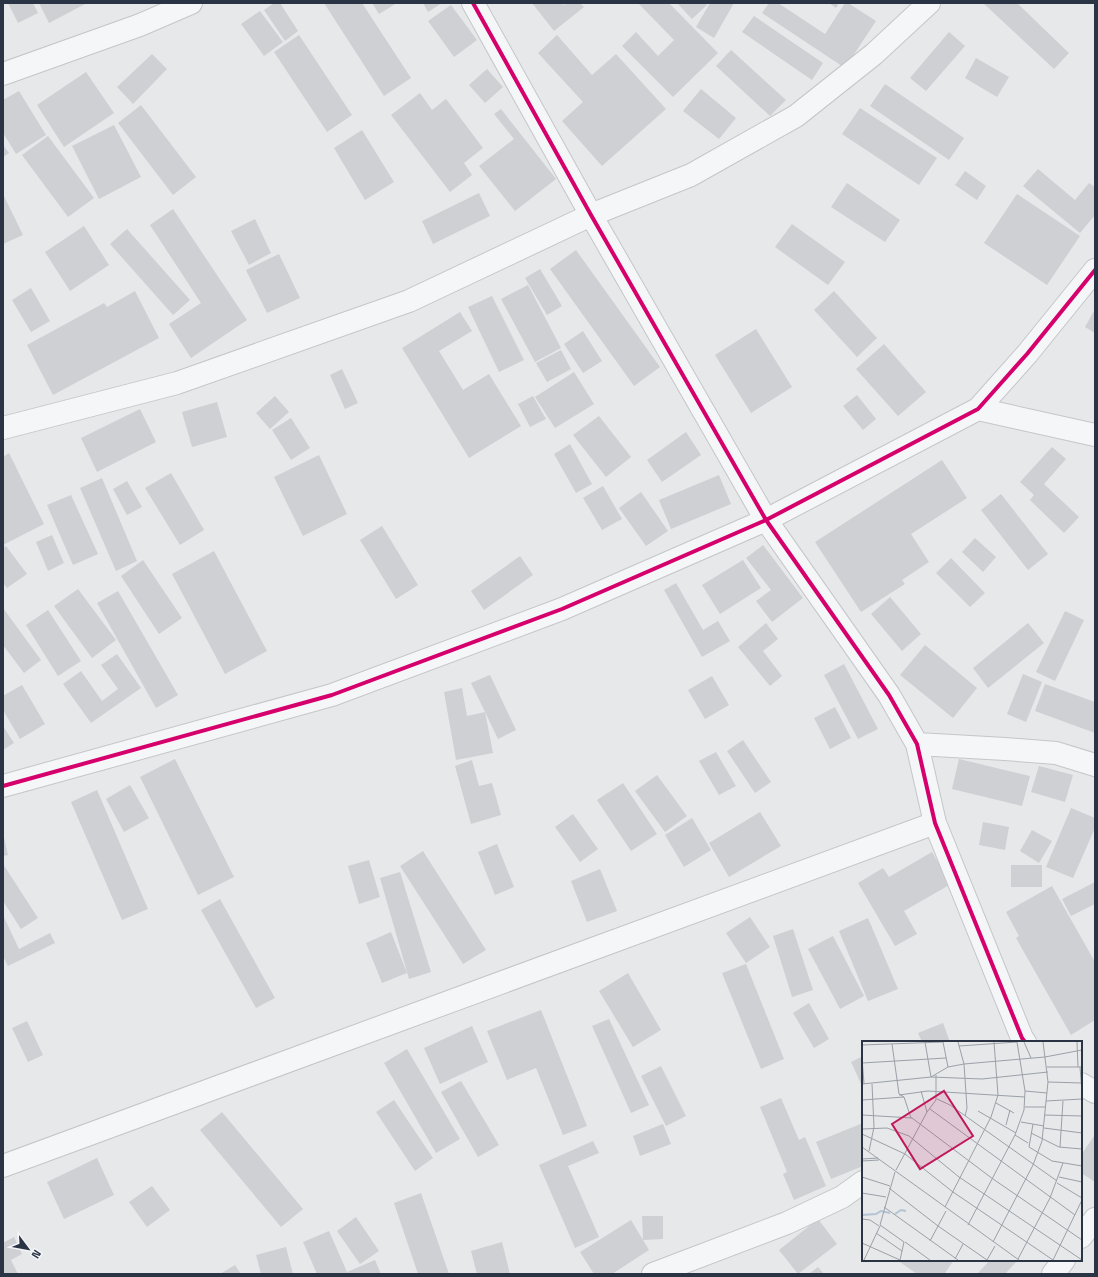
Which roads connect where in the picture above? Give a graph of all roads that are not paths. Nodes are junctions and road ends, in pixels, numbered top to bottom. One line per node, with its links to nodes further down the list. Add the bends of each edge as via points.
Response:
1 (191, 3): 4 (street, via 140,25)
2 (473, 3): 5 (street)
3 (929, 3): 5 (street, via 874,54 796,116 692,175)
4 (3, 74)
5 (591, 215): 8 (street, via 409,301 177,383); 10 (street)
6 (1095, 270): 7 (street, via 1027,354)
7 (978, 409): 9 (street); 10 (street)
8 (3, 428)
9 (1095, 435)
10 (766, 520): 11 (street, via 889,695); 13 (street, via 562,609 332,695)
11 (917, 744): 12 (street, via 1056,753); 14 (street)
12 (1095, 765)
13 (3, 786)
14 (935, 823): 15 (street); 18 (street)
15 (1024, 1041)
16 (1082, 1085): 17 (street)
17 (1095, 1092)
18 (3, 1166)
19 (862, 1183): 23 (street, via 842,1197 787,1223)
20 (1095, 1219): 21 (street)
21 (1082, 1236)
22 (1063, 1261): 24 (street)
23 (653, 1274)
24 (1053, 1274)

